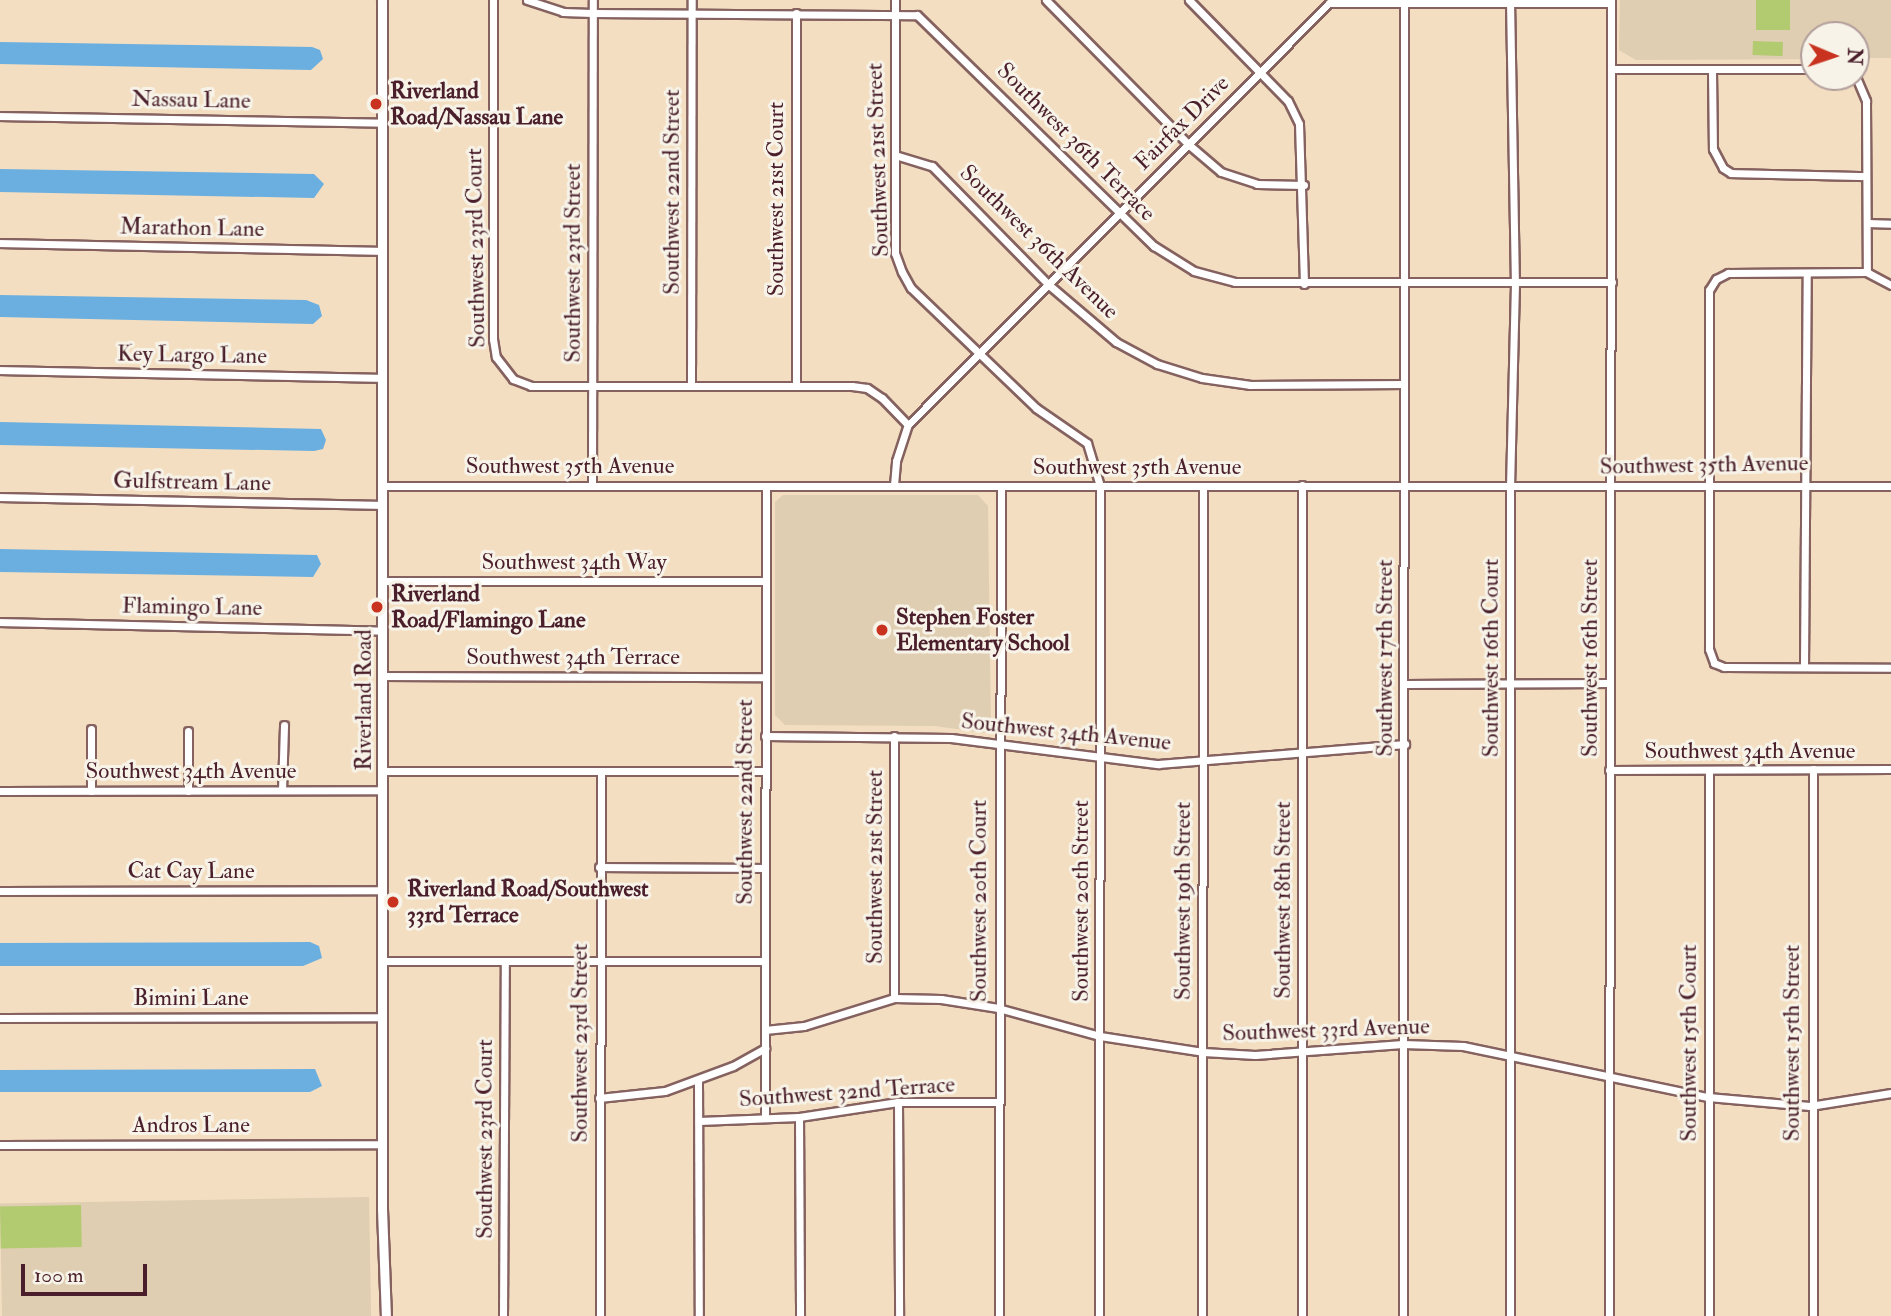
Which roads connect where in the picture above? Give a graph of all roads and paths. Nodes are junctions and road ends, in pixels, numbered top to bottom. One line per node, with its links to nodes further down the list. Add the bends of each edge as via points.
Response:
1 (382, 0): 23 (street, Riverland Road)
2 (493, 0): 46 (street, Southwest 23rd Court, via 493,339 503,368 513,379 531,386)
3 (527, 0): 14 (street, Southwest 36th Terrace, via 563,12)
4 (593, 0): 14 (street, Southwest 23rd Street)
5 (692, 0): 15 (street, Southwest 22nd Street)
6 (895, 0): 13 (street, Southwest 21st Street)
7 (1046, 0): 24 (street)
8 (1189, 0): 20 (street)
9 (1327, 2): 10 (street, Fairfax Drive); 20 (street, Fairfax Drive)
10 (1404, 2): 11 (street, Fairfax Drive); 37 (street, Southwest 17th Street)
11 (1510, 2): 12 (street, Fairfax Drive); 36 (street, Southwest 16th Court)
12 (1611, 2): 17 (street, Southwest 16th Street)
13 (894, 12): 16 (street, Southwest 36th Terrace); 25 (street, Southwest 21st Street); 28 (street, Southwest 36th Terrace, via 917,15 933,26)
14 (593, 13): 15 (street, Southwest 36th Terrace); 46 (street, Southwest 23rd Street)
15 (692, 13): 16 (street, Southwest 36th Terrace); 45 (street, Southwest 22nd Street)
16 (796, 13): 47 (street, Southwest 21st Court)
17 (1611, 69): 19 (street); 35 (street, Southwest 16th Street)
18 (1800, 69): 19 (street)
19 (1713, 71): 26 (street, via 1714,155 1731,173)
20 (1261, 72): 24 (street, Fairfax Drive); 27 (street, via 1288,101 1300,124)
21 (1862, 91): 26 (street, via 1866,101)
22 (0, 116): 23 (street, Nassau Lane)
23 (382, 123): 32 (street, Riverland Road)
24 (1188, 144): 27 (street, via 1238,180); 28 (street, Fairfax Drive)
25 (895, 155): 38 (street, Southwest 36th Avenue, via 932,166); 41 (street, Southwest 21st Street, via 895,253 902,272 911,288)
26 (1866, 176): 29 (street)
27 (1304, 184): 39 (street)
28 (1120, 213): 38 (street, Fairfax Drive); 39 (street, Southwest 36th Terrace, via 1154,246 1194,271 1235,282)
29 (1867, 223): 30 (street); 34 (street)
30 (1891, 224)
31 (0, 243): 32 (street, Marathon Lane)
32 (383, 251): 43 (street, Riverland Road)
33 (1807, 272): 34 (street); 49 (street, via 1728,273 1716,279 1709,290); 50 (street)
34 (1867, 272): 40 (street)
35 (1612, 282): 36 (street, Southwest 36th Terrace); 61 (street, Southwest 16th Street)
36 (1515, 283): 37 (street, Southwest 36th Terrace); 60 (street, Southwest 16th Court)
37 (1404, 284): 39 (street, Southwest 36th Terrace); 44 (street, Southwest 17th Street)
38 (1049, 285): 41 (street, Fairfax Drive); 44 (street, Southwest 36th Avenue, via 1116,342 1157,363 1202,378 1250,385)
39 (1304, 285)
40 (1891, 285)
41 (978, 354): 48 (street, Fairfax Drive); 57 (street, Southwest 21st Street, via 1036,408 1087,443)
42 (0, 370): 43 (street, Key Largo Lane)
43 (383, 378): 54 (street, Riverland Road)
44 (1404, 384): 59 (street, Southwest 17th Street)
45 (691, 385): 46 (street); 47 (street)
46 (592, 386): 51 (street, Southwest 23rd Street)
47 (796, 386): 48 (street, via 867,388)
48 (908, 425): 52 (street, Fairfax Drive, via 896,461)
49 (1709, 483): 50 (street, Southwest 35th Avenue); 61 (street, Southwest 35th Avenue); 69 (street, via 1709,649 1714,663 1724,667)
50 (1805, 483): 62 (street, Southwest 35th Avenue); 69 (street)
51 (592, 484): 54 (street, Southwest 35th Avenue); 55 (street, Southwest 35th Avenue)
52 (894, 485): 55 (street, Southwest 35th Avenue); 56 (street, Southwest 35th Avenue)
53 (1302, 485): 58 (street, Southwest 35th Avenue); 59 (street, Southwest 35th Avenue); 83 (street, Southwest 18th Street)
54 (383, 486): 64 (street, Riverland Road)
55 (766, 486): 66 (street, Southwest 22nd Street)
56 (1001, 486): 57 (street, Southwest 35th Avenue); 81 (street, Southwest 20th Court)
57 (1100, 486): 58 (street, Southwest 35th Avenue); 84 (street, Southwest 20th Street)
58 (1203, 486): 85 (street, Southwest 19th Street)
59 (1404, 486): 60 (street, Southwest 35th Avenue); 75 (street, Southwest 17th Street)
60 (1510, 486): 61 (street, Southwest 35th Avenue); 73 (street, Southwest 16th Court)
61 (1610, 486): 74 (street, Southwest 16th Street)
62 (1891, 486)
63 (0, 497): 64 (street, Gulfstream Lane)
64 (382, 505): 65 (street, Riverland Road)
65 (383, 581): 66 (street, Southwest 34th Way); 68 (street, Riverland Road)
66 (765, 581): 72 (street, Southwest 22nd Street)
67 (0, 622): 68 (street, Flamingo Lane)
68 (383, 631): 71 (street, Riverland Road)
69 (1804, 667): 70 (street)
70 (1891, 668)
71 (383, 676): 72 (street, Southwest 34th Terrace); 90 (street, Riverland Road)
72 (764, 677): 79 (street, Southwest 22nd Street)
73 (1510, 682): 74 (street); 75 (street); 116 (street, Southwest 16th Court)
74 (1610, 683): 88 (street, Southwest 16th Street)
75 (1405, 684): 82 (street, Southwest 17th Street)
76 (285, 726): 93 (street)
77 (91, 729): 96 (street)
78 (188, 731): 97 (street)
79 (765, 736): 80 (street, Southwest 34th Avenue); 92 (street, Southwest 22nd Street)
80 (894, 736): 81 (street, Southwest 34th Avenue); 106 (street, Southwest 21st Street)
81 (999, 744): 84 (street, Southwest 34th Avenue); 107 (street, Southwest 20th Court)
82 (1405, 744): 83 (street, Southwest 34th Avenue); 112 (street, Southwest 17th Street)
83 (1302, 755): 85 (street, Southwest 34th Avenue); 115 (street, Southwest 18th Street)
84 (1101, 759): 85 (street, Southwest 34th Avenue); 111 (street, Southwest 20th Street)
85 (1202, 764): 114 (street, Southwest 19th Street)
86 (1813, 769): 87 (street, Southwest 34th Avenue); 89 (street, Southwest 34th Avenue); 124 (street, Southwest 15th Street)
87 (1891, 769)
88 (1609, 770): 89 (street, Southwest 34th Avenue); 117 (street, Southwest 16th Street)
89 (1709, 770): 120 (street, Southwest 15th Court)
90 (383, 771): 91 (street); 94 (street, Riverland Road)
91 (601, 771): 92 (street); 98 (street, Southwest 23rd Street)
92 (765, 771): 99 (street, Southwest 22nd Street)
93 (282, 790): 94 (street, Southwest 34th Avenue); 97 (street, Southwest 34th Avenue)
94 (383, 790): 100 (street, Riverland Road)
95 (0, 791): 96 (street, Southwest 34th Avenue)
96 (90, 791): 97 (street, Southwest 34th Avenue)
97 (188, 791)
98 (599, 867): 99 (street); 105 (street, Southwest 23rd Street)
99 (765, 868): 103 (street, Southwest 22nd Street)
100 (383, 890): 101 (street, Cat Cay Lane); 102 (street, Riverland Road)
101 (0, 891)
102 (383, 961): 104 (street); 108 (street, Riverland Road)
103 (765, 961): 105 (street); 110 (street, Southwest 22nd Street)
104 (505, 962): 105 (street); 131 (street, Southwest 23rd Court)
105 (600, 962): 121 (street, Southwest 23rd Street)
106 (894, 998): 107 (street, Southwest 33rd Avenue, via 941,999); 110 (street, Southwest 33rd Avenue, via 804,1026)
107 (998, 1008): 111 (street, Southwest 33rd Avenue); 123 (street, Southwest 20th Court)
108 (383, 1017): 109 (street, Bimini Lane); 128 (street, Riverland Road)
109 (0, 1018)
110 (765, 1030): 113 (street, Southwest 22nd Street)
111 (1100, 1036): 114 (street, Southwest 33rd Avenue); 137 (street, Southwest 20th Street)
112 (1403, 1044): 115 (street, Southwest 33rd Avenue); 116 (street, Southwest 33rd Avenue, via 1463,1046); 140 (street, Southwest 17th Street)
113 (765, 1048): 118 (street); 126 (street, Southwest 22nd Street)
114 (1203, 1052): 115 (street, Southwest 33rd Avenue); 138 (street, Southwest 19th Street)
115 (1302, 1052): 139 (street, Southwest 18th Street)
116 (1509, 1055): 117 (street, Southwest 33rd Avenue); 141 (street, Southwest 16th Court)
117 (1608, 1077): 120 (street, Southwest 33rd Avenue); 142 (street, Southwest 16th Street)
118 (698, 1080): 121 (street, via 654,1093); 127 (street)
119 (1891, 1093): 124 (street, Southwest 33rd Avenue)
120 (1708, 1097): 124 (street, Southwest 33rd Avenue); 143 (street, Southwest 15th Court)
121 (599, 1098): 132 (street, Southwest 23rd Street)
122 (898, 1102): 123 (street, Southwest 32nd Terrace); 125 (street, Southwest 32nd Terrace); 135 (street)
123 (997, 1102): 136 (street, Southwest 20th Court)
124 (1810, 1106): 144 (street, Southwest 15th Street)
125 (799, 1117): 126 (street, Southwest 32nd Terrace); 134 (street)
126 (765, 1118): 127 (street, Southwest 32nd Terrace)
127 (699, 1121): 133 (street)
128 (382, 1144): 129 (street, Andros Lane); 130 (street, Riverland Road)
129 (0, 1145)
130 (386, 1316)
131 (503, 1316)
132 (600, 1316)
133 (699, 1316)
134 (800, 1316)
135 (899, 1316)
136 (999, 1316)
137 (1099, 1316)
138 (1202, 1316)
139 (1302, 1316)
140 (1403, 1316)
141 (1510, 1316)
142 (1609, 1316)
143 (1709, 1316)
144 (1812, 1316)

